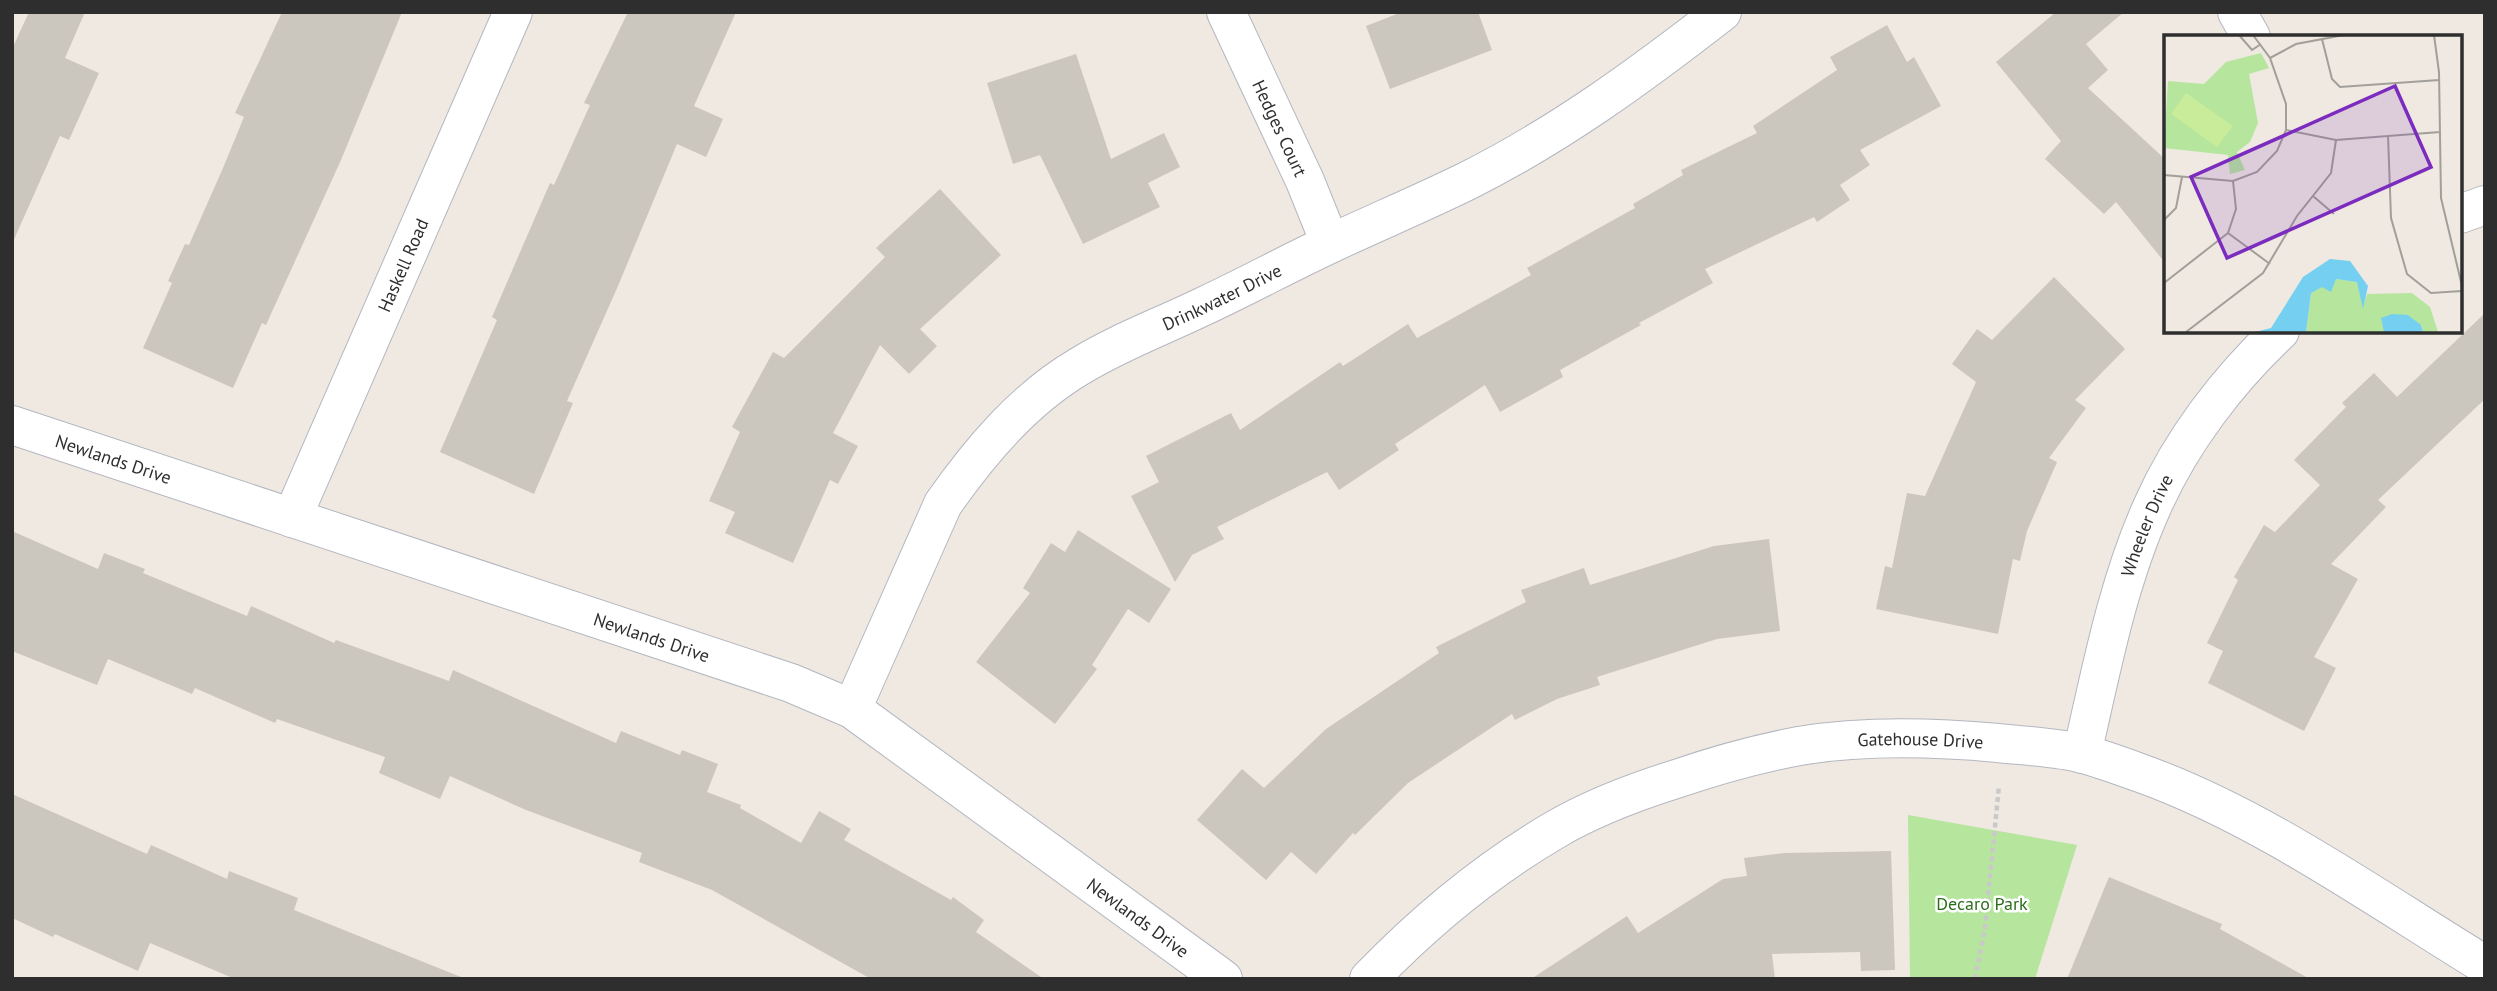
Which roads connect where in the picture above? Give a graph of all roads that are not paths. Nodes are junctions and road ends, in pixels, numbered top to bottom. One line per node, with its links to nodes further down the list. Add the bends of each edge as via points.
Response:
1 (513, 12): 11 (street, Haskell Road)
2 (1226, 12): 8 (street, Hedges Court)
3 (1722, 12): 8 (street, Drinkwater Drive, via 1590,110 1542,139 1468,180)
4 (2237, 12): 5 (street)
5 (2250, 35)
6 (2485, 205): 7 (street)
7 (2462, 213)
8 (1330, 243): 12 (street, Drinkwater Drive, via 1080,366 1015,416 943,504)
9 (2279, 332): 13 (street, Wheeler Drive, via 2219,398 2176,460 2152,507 2113,620)
10 (12, 425): 11 (street, Newlands Drive)
11 (292, 517): 12 (street, Newlands Drive, via 791,683)
12 (852, 709): 15 (street, Newlands Drive)
13 (2082, 754): 14 (street, Gatehouse Drive, via 2145,774 2252,825); 16 (street, Gatehouse Drive, via 1936,738 1868,739 1800,746 1727,762 1601,807 1555,830 1454,899)
14 (2485, 965)
15 (1223, 979)
16 (1369, 979)

